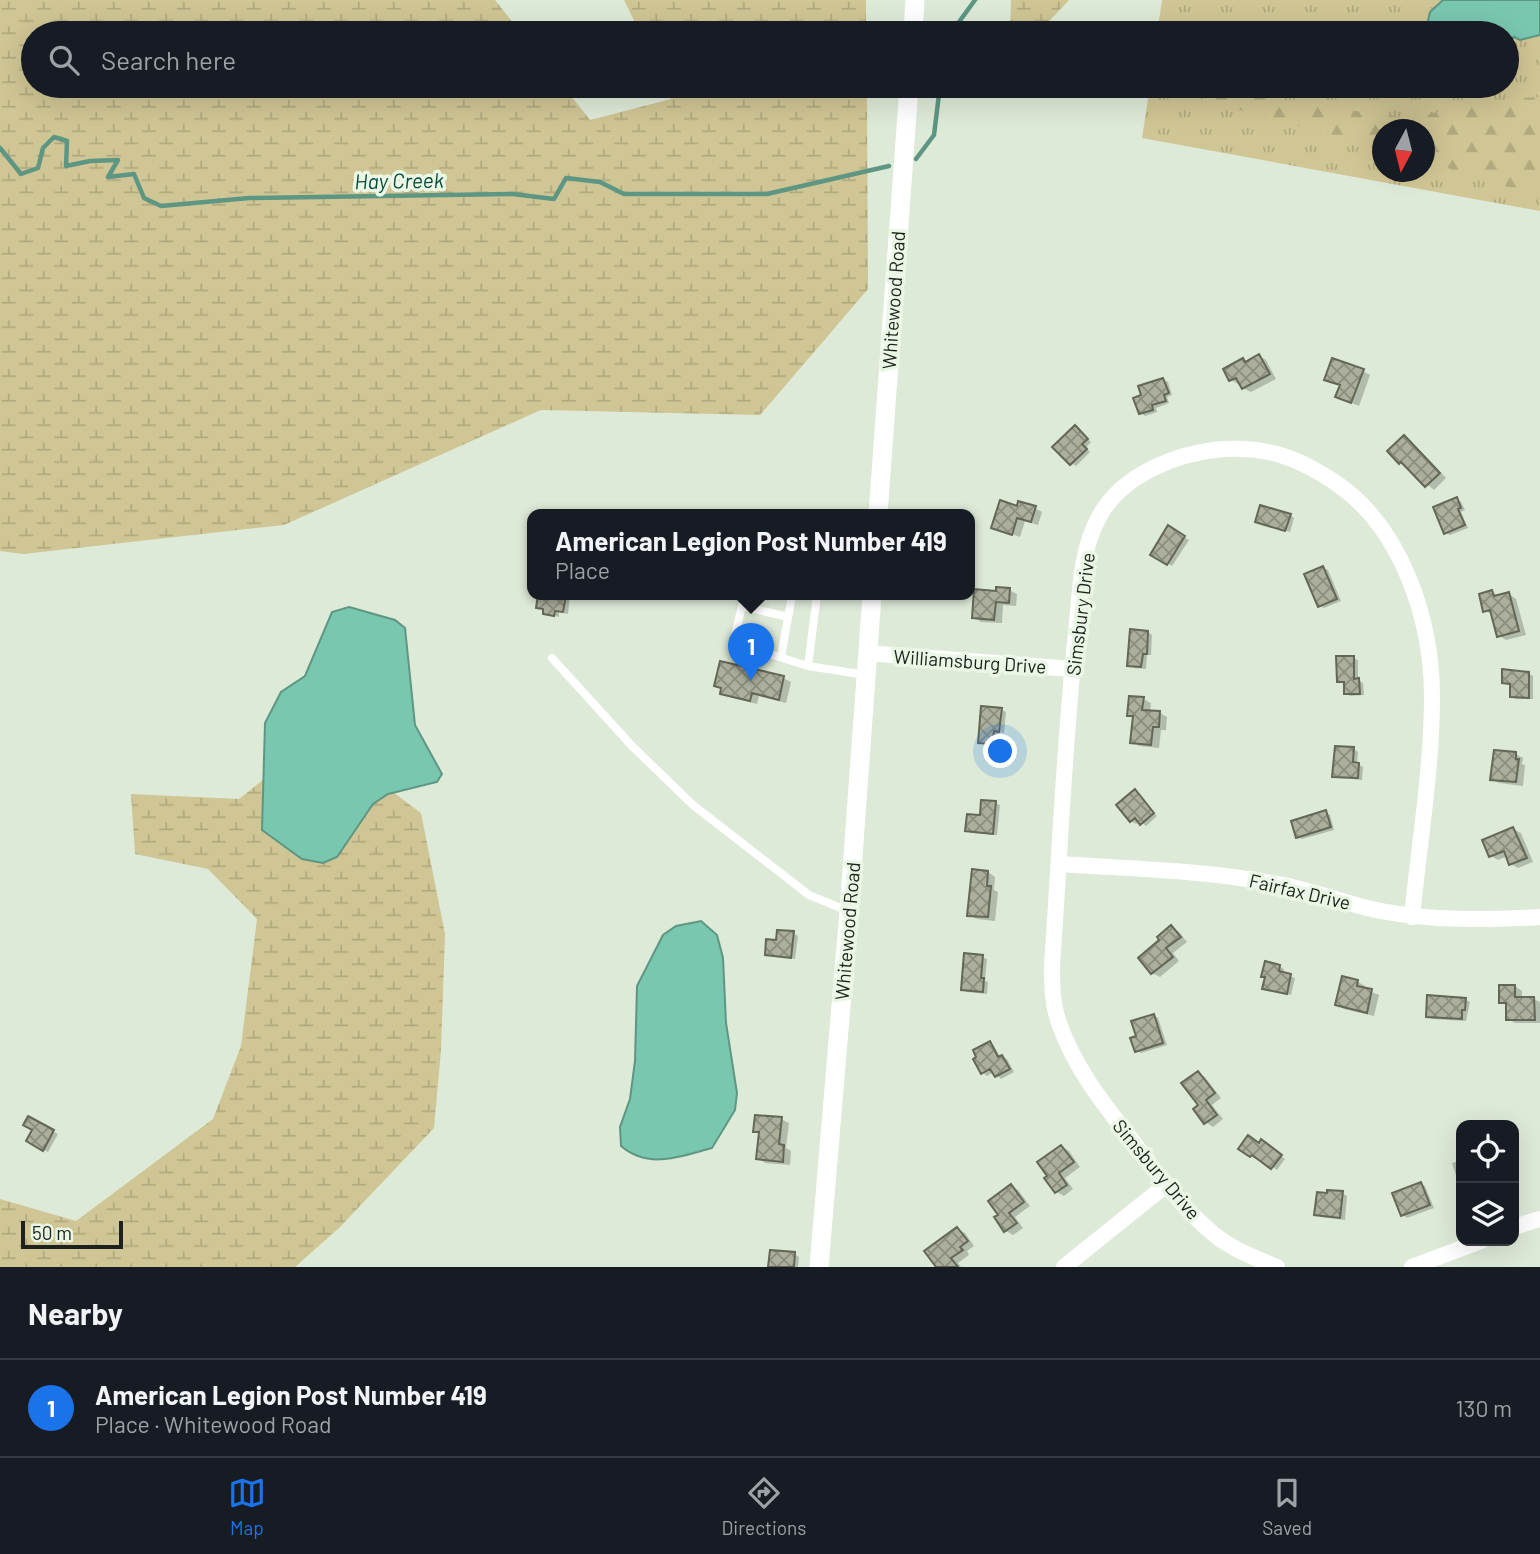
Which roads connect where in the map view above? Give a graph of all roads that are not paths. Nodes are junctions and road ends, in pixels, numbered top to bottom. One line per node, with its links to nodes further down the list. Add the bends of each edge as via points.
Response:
1 (915, 0): 2 (street)
2 (914, 21)
3 (908, 98): 4 (street, Whitewood Road)
4 (877, 509)
5 (791, 600): 8 (lane)
6 (816, 600): 12 (lane)
7 (872, 600): 9 (street, Whitewood Road)
8 (788, 617): 10 (lane); 10 (lane, via 742,606 735,635 744,646)
9 (867, 653): 13 (street, Williamsburg Drive); 14 (street, Whitewood Road)
10 (781, 657): 12 (lane)
11 (552, 658): 16 (lane, via 693,805 809,895)
12 (808, 666): 14 (lane)
13 (1072, 669): 15 (street, Simsbury Drive); 17 (street, Simsbury Drive, via 1088,547 1098,517 1135,478 1192,454 1256,448 1290,457 1350,493 1396,550 1422,622 1429,661 1430,745)
14 (866, 675): 16 (street, Whitewood Road)
15 (1060, 864): 17 (street, Fairfax Drive, via 1222,874); 19 (street, Simsbury Drive, via 1052,965 1058,1022 1088,1083)
16 (849, 911): 23 (street, Whitewood Road)
17 (1412, 916): 18 (street, Fairfax Drive)
18 (1540, 917)
19 (1166, 1185): 24 (street); 25 (street, Simsbury Drive, via 1218,1237)
20 (1540, 1219): 21 (street)
21 (1519, 1225)
22 (1468, 1246): 26 (street)
23 (819, 1267)
24 (1064, 1267)
25 (1277, 1267)
26 (1412, 1267)

